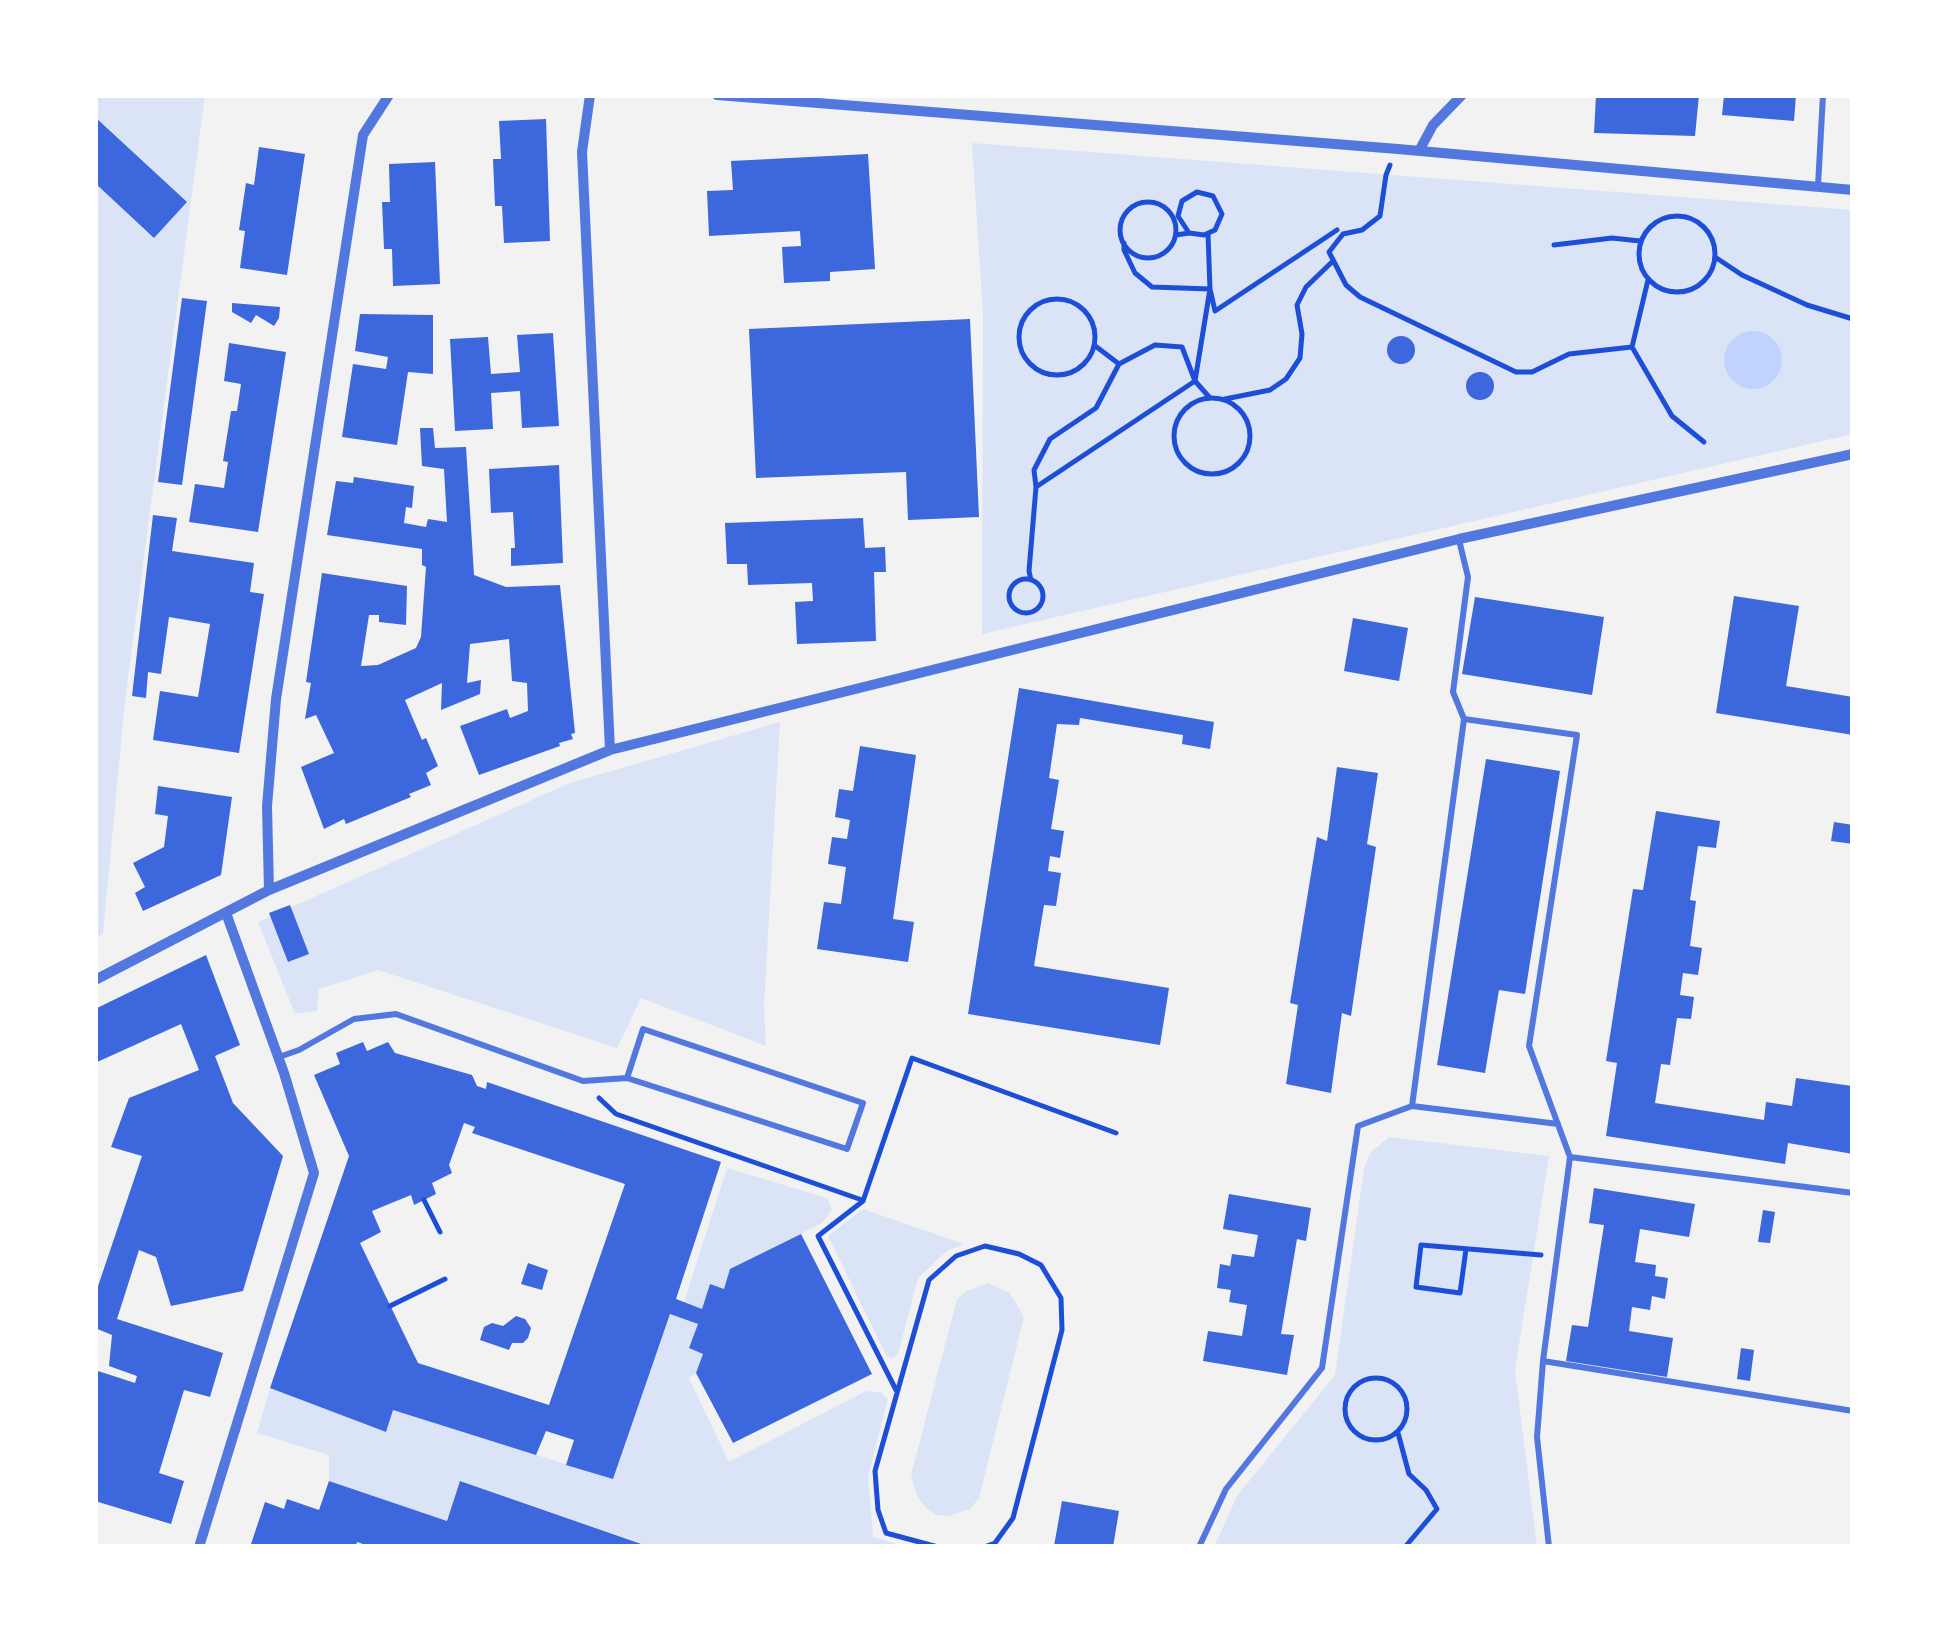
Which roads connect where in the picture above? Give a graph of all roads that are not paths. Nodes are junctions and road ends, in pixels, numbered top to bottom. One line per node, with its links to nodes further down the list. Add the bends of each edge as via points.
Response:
1 (389, 95): 13 (street, via 363,135 276,699 267,806)
2 (590, 95): 12 (street, via 582,163)
3 (716, 95): 6 (street)
4 (1462, 95): 6 (street)
5 (1823, 95): 7 (lane)
6 (1419, 151): 7 (street)
7 (1818, 187): 8 (street)
8 (1853, 190)
9 (1853, 454): 10 (street)
10 (1459, 539): 11 (lane, via 1468,577 1453,692); 12 (street)
11 (1464, 719): 18 (lane); 19 (lane, via 1578,735 1530,1046)
12 (610, 750): 13 (street)
13 (269, 890): 14 (street)
14 (226, 914): 15 (street); 16 (street)
15 (95, 980)
16 (278, 1058): 17 (lane, via 354,1020 396,1014 583,1082); 24 (street, via 314,1172)
17 (627, 1078): 17 (lane, via 848,1149 862,1102 642,1030)
18 (1412, 1106): 19 (lane); 25 (lane, via 1358,1126 1322,1368 1226,1489)
19 (1558, 1124): 20 (lane)
20 (1570, 1157): 21 (lane); 22 (lane)
21 (1853, 1193)
22 (1542, 1361): 23 (lane); 26 (lane, via 1537,1437)
23 (1853, 1411)
24 (199, 1547)
25 (1199, 1547)
26 (1549, 1547)

